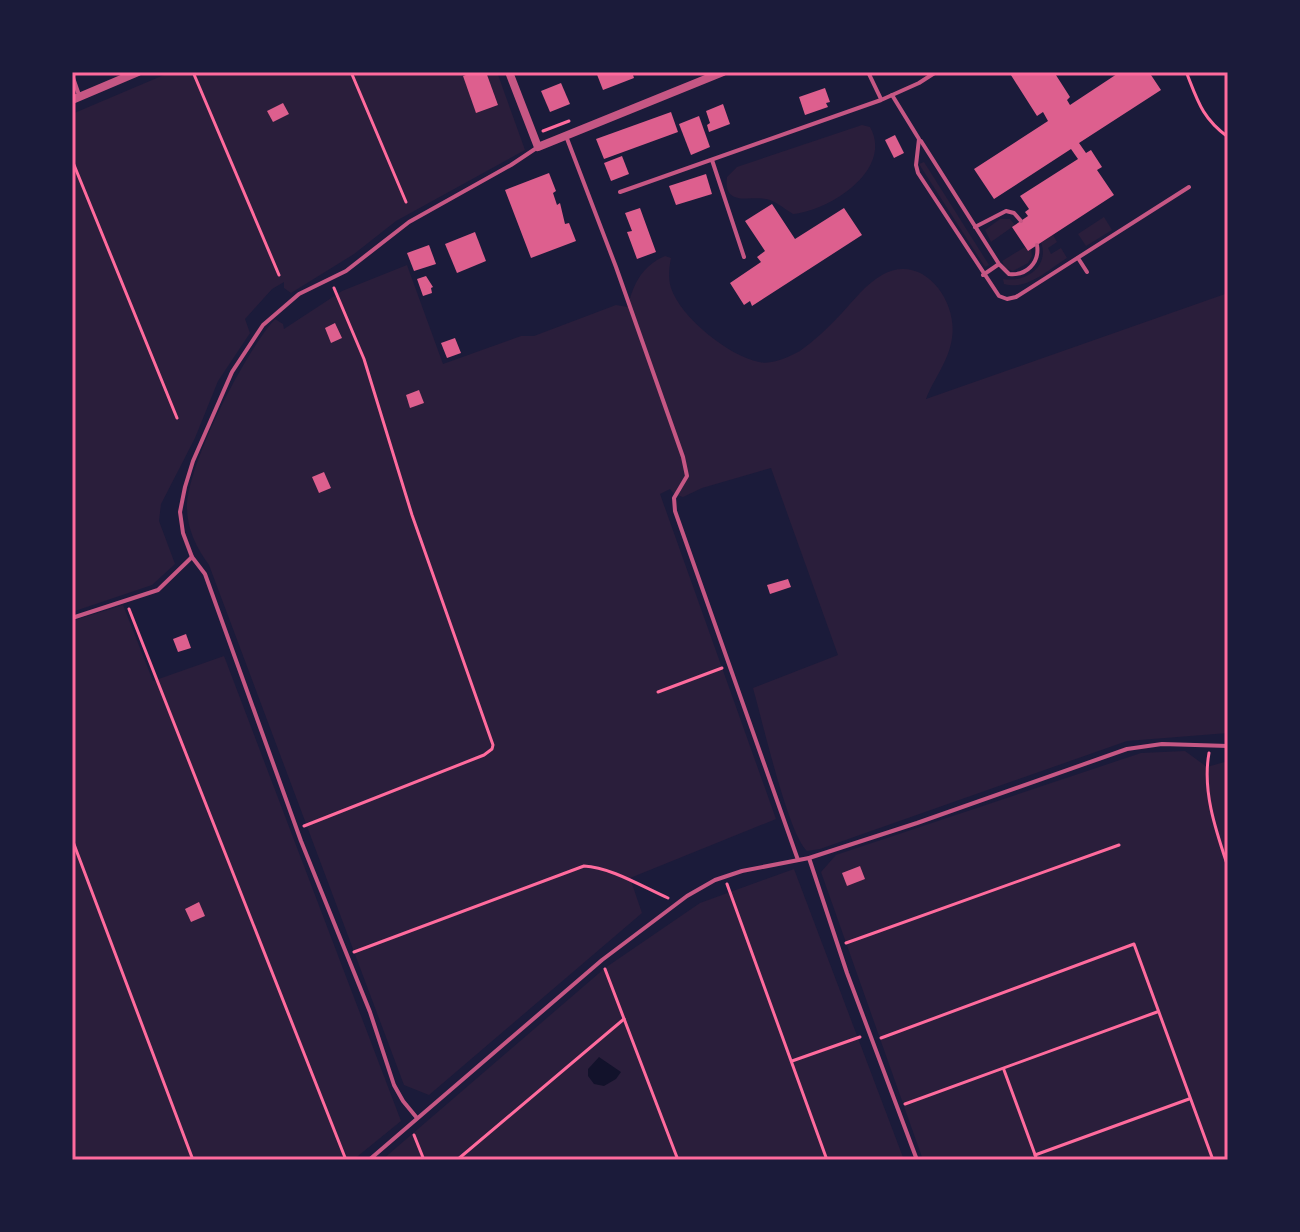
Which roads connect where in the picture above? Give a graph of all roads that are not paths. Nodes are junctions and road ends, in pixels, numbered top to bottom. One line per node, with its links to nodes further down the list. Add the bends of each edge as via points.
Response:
1 (138, 72): 8 (street)
2 (509, 72): 12 (street)
3 (723, 72): 10 (street)
4 (868, 72): 9 (lane)
5 (936, 72): 7 (lane)
6 (72, 75): 8 (lane)
7 (892, 95): 9 (lane); 11 (lane)
8 (76, 99)
9 (881, 100): 13 (lane)
10 (565, 134): 12 (street); 28 (lane, via 683,457 687,476 674,498 675,511)
11 (919, 139): 17 (lane); 23 (lane, via 918,173)
12 (538, 147): 24 (lane, via 409,222 361,261 311,286 263,325 232,372 185,487 181,523)
13 (712, 160): 15 (lane); 19 (lane)
14 (1189, 187): 20 (lane)
15 (620, 192)
16 (1021, 221): 17 (lane, via 1006,211)
17 (975, 227): 21 (lane)
18 (1037, 245): 21 (lane, via 1034,263 1022,273 1009,274)
19 (744, 257)
20 (1078, 258): 22 (lane); 23 (lane, via 1007,299)
21 (999, 264): 23 (lane)
22 (1087, 272)
23 (983, 275)
24 (192, 557): 25 (lane, via 158,590); 29 (lane, via 205,574 394,1085)
25 (72, 618)
26 (1228, 746): 27 (lane, via 1127,749)
27 (809, 858): 28 (lane); 31 (lane)
28 (798, 860): 29 (lane, via 724,877 678,902)
29 (417, 1118): 30 (lane)
30 (369, 1160)
31 (917, 1160)

